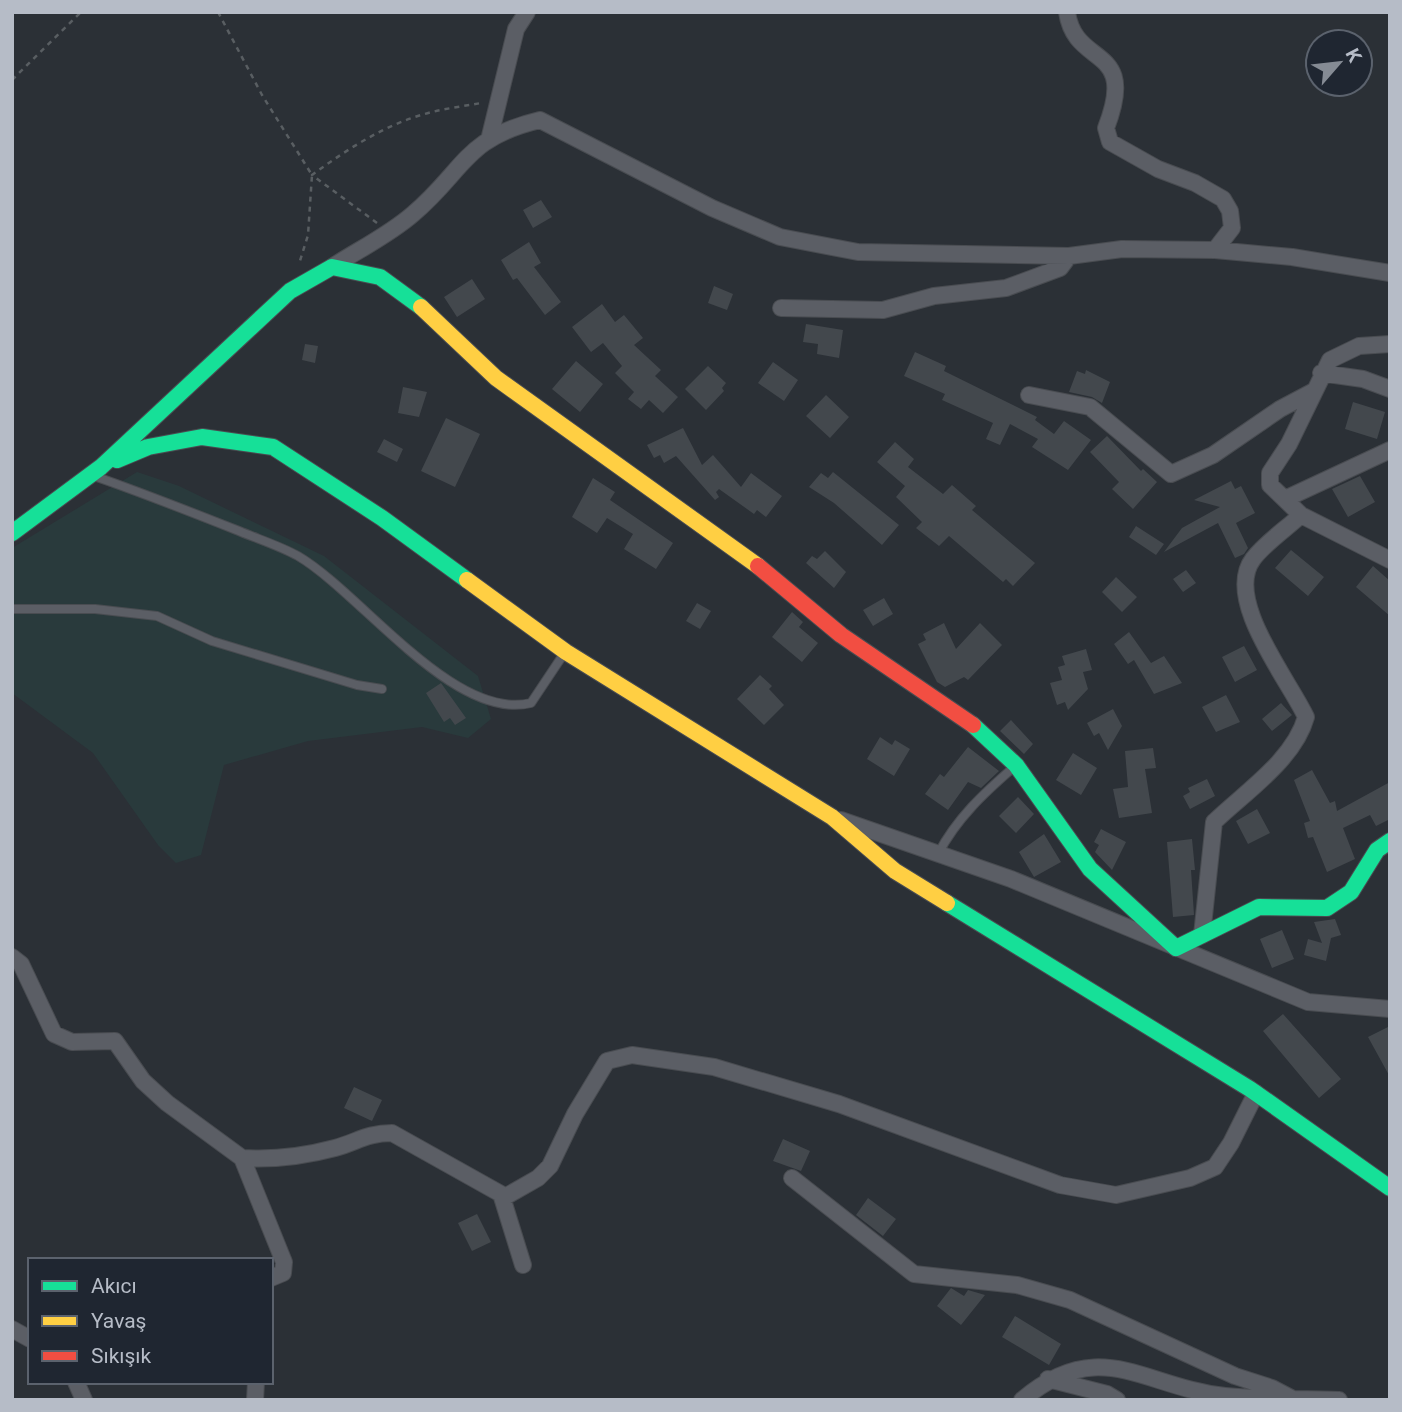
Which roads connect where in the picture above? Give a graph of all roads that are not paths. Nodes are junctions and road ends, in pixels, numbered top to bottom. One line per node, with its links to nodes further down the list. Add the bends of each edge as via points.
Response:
1 (527, 12): 3 (street, via 516,29)
2 (1067, 12): 4 (street, via 1073,36 1102,57 1115,75 1116,101 1106,128 1110,142 1223,199 1230,211 1231,228)
3 (490, 136): 5 (street, via 540,120 712,208 780,237 858,251); 6 (street, via 412,216)
4 (1214, 250): 5 (street, via 1122,249); 7 (street)
5 (1069, 256): 8 (street, via 1060,268 1006,288 934,296 883,310)
6 (332, 267): 15 (street, via 290,291); 23 (street, via 380,277 426,311 496,378 746,556 841,635 964,716)
7 (1390, 273)
8 (781, 308)
9 (1390, 344): 10 (street, via 1359,346 1330,360)
10 (1321, 373): 11 (street); 12 (street)
11 (1390, 388)
12 (1314, 391): 13 (street, via 1213,455 1171,474 1090,407); 16 (street, via 1270,473 1270,485)
13 (1029, 395)
14 (1390, 450): 16 (street)
15 (96, 471): 18 (street); 21 (street, via 148,447 202,437 273,447 382,518); 21 (lane, via 298,556 430,667 472,695 517,706 531,703)
16 (1284, 499): 17 (street)
17 (1301, 515): 19 (street); 27 (street, via 1252,560 1245,577 1245,597 1263,641 1306,718 1301,735 1282,757 1214,822)
18 (12, 533)
19 (1390, 560)
20 (12, 609): 22 (lane, via 95,610 157,617 212,640)
21 (565, 652): 24 (street)
22 (382, 689)
23 (1016, 765): 26 (lane, via 975,801); 28 (street, via 1090,869)
24 (832, 817): 26 (street); 31 (street, via 895,871)
25 (1390, 841): 27 (street, via 1377,850 1351,892 1327,908 1259,907)
26 (938, 854): 28 (street, via 1011,879)
27 (1202, 935): 28 (street)
28 (1176, 948): 30 (street, via 1308,1002)
29 (12, 957): 32 (street, via 21,964 54,1034 72,1041 115,1041 159,1096)
30 (1390, 1009)
31 (1256, 1093): 34 (street); 35 (street, via 1215,1167 1190,1178 1116,1195 1060,1185 839,1104 714,1067 632,1055 607,1061 550,1166)
32 (242, 1158): 35 (street, via 288,1157 337,1148 372,1133 392,1133); 37 (street, via 284,1262 283,1273)
33 (792, 1178): 42 (street, via 914,1274 1017,1285 1070,1300)
34 (1389, 1186)
35 (503, 1198): 36 (street)
36 (523, 1265)
37 (273, 1277)
38 (12, 1329): 39 (street)
39 (28, 1338)
40 (1048, 1379): 42 (street, via 1069,1370 1097,1367 1141,1373 1223,1396); 44 (street); 45 (street)
41 (77, 1384): 43 (street)
42 (1292, 1398): 46 (street)
43 (84, 1400)
44 (1022, 1400)
45 (1117, 1400)
46 (1339, 1400)

